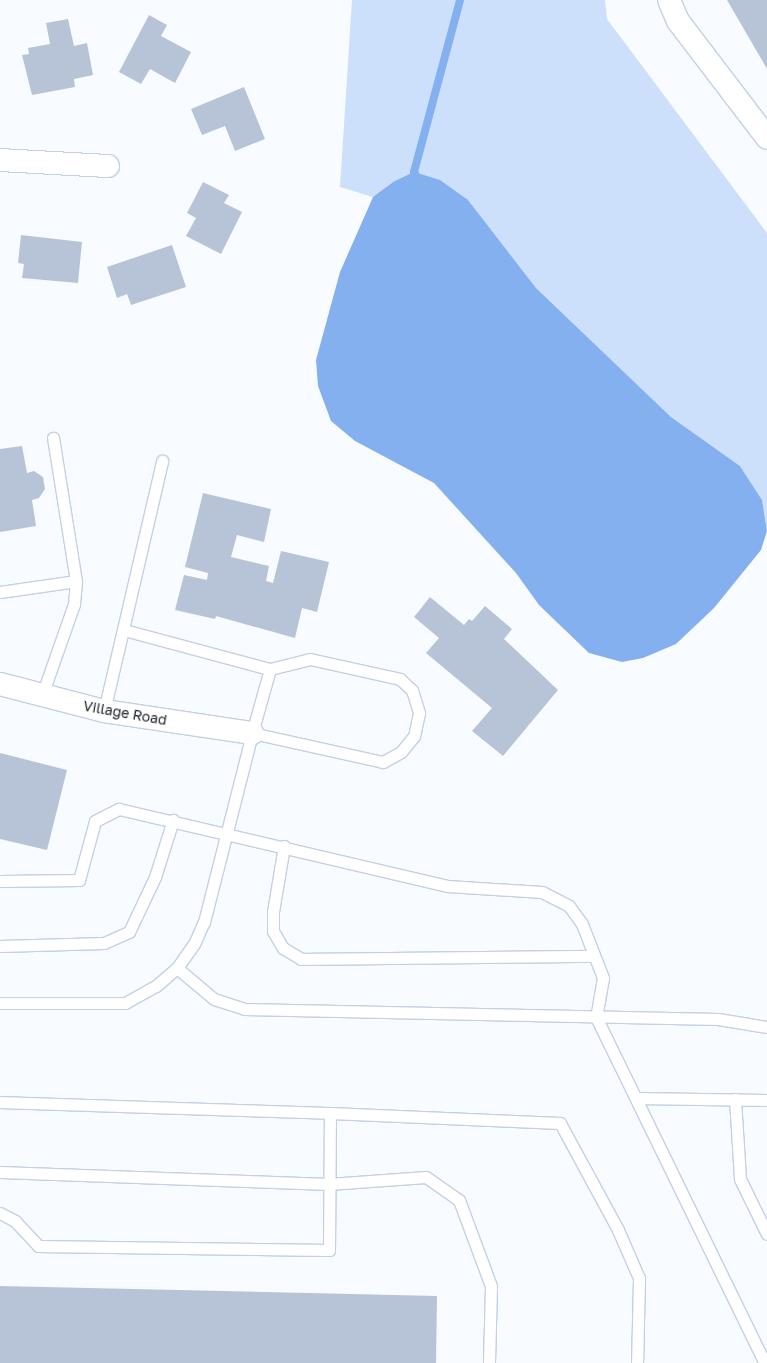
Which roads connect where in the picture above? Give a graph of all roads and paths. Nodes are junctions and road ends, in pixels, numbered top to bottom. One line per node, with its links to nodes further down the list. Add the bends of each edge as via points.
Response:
1 (669, 0): 2 (street, via 678,21)
2 (767, 138)
3 (0, 160): 4 (street)
4 (108, 166)
5 (53, 438): 7 (lane)
6 (162, 461): 9 (lane)
7 (76, 581): 8 (lane); 12 (lane, via 74,604)
8 (0, 592)
9 (124, 630): 10 (lane); 13 (lane)
10 (270, 668): 14 (lane); 14 (lane, via 310,659 400,679 412,690 419,713 414,736 401,752 383,762)
11 (0, 684): 12 (street, Village Road)
12 (42, 695): 13 (street, Village Road)
13 (104, 711): 14 (street, Village Road)
14 (252, 733): 16 (lane)
15 (173, 820): 16 (lane); 18 (lane, via 119,809 95,821 79,880); 19 (lane, via 155,877 129,932 104,943)
16 (227, 833): 17 (lane); 21 (lane, via 204,922 194,944)
17 (284, 846): 20 (lane, via 448,886 542,892 569,906 582,924); 20 (lane, via 272,912 272,931 282,948 301,959)
18 (0, 880)
19 (0, 946)
20 (594, 956): 23 (lane, via 603,978)
21 (177, 968): 22 (lane, via 147,992 125,1003); 23 (lane, via 214,999 244,1009)
22 (0, 1003)
23 (596, 1017): 24 (lane, via 718,1019); 25 (lane)
24 (767, 1027)
25 (636, 1098): 26 (lane); 36 (lane)
26 (735, 1099): 27 (lane); 33 (lane, via 740,1179)
27 (767, 1100)
28 (0, 1102): 29 (lane)
29 (330, 1113): 31 (lane); 35 (lane, via 560,1123 618,1230 639,1278)
30 (0, 1172): 31 (lane)
31 (329, 1184): 32 (lane, via 329,1250 38,1246 15,1221); 34 (lane, via 426,1177 459,1200 491,1286)
32 (0, 1213)
33 (767, 1234)
34 (489, 1363)
35 (637, 1363)
36 (765, 1363)

